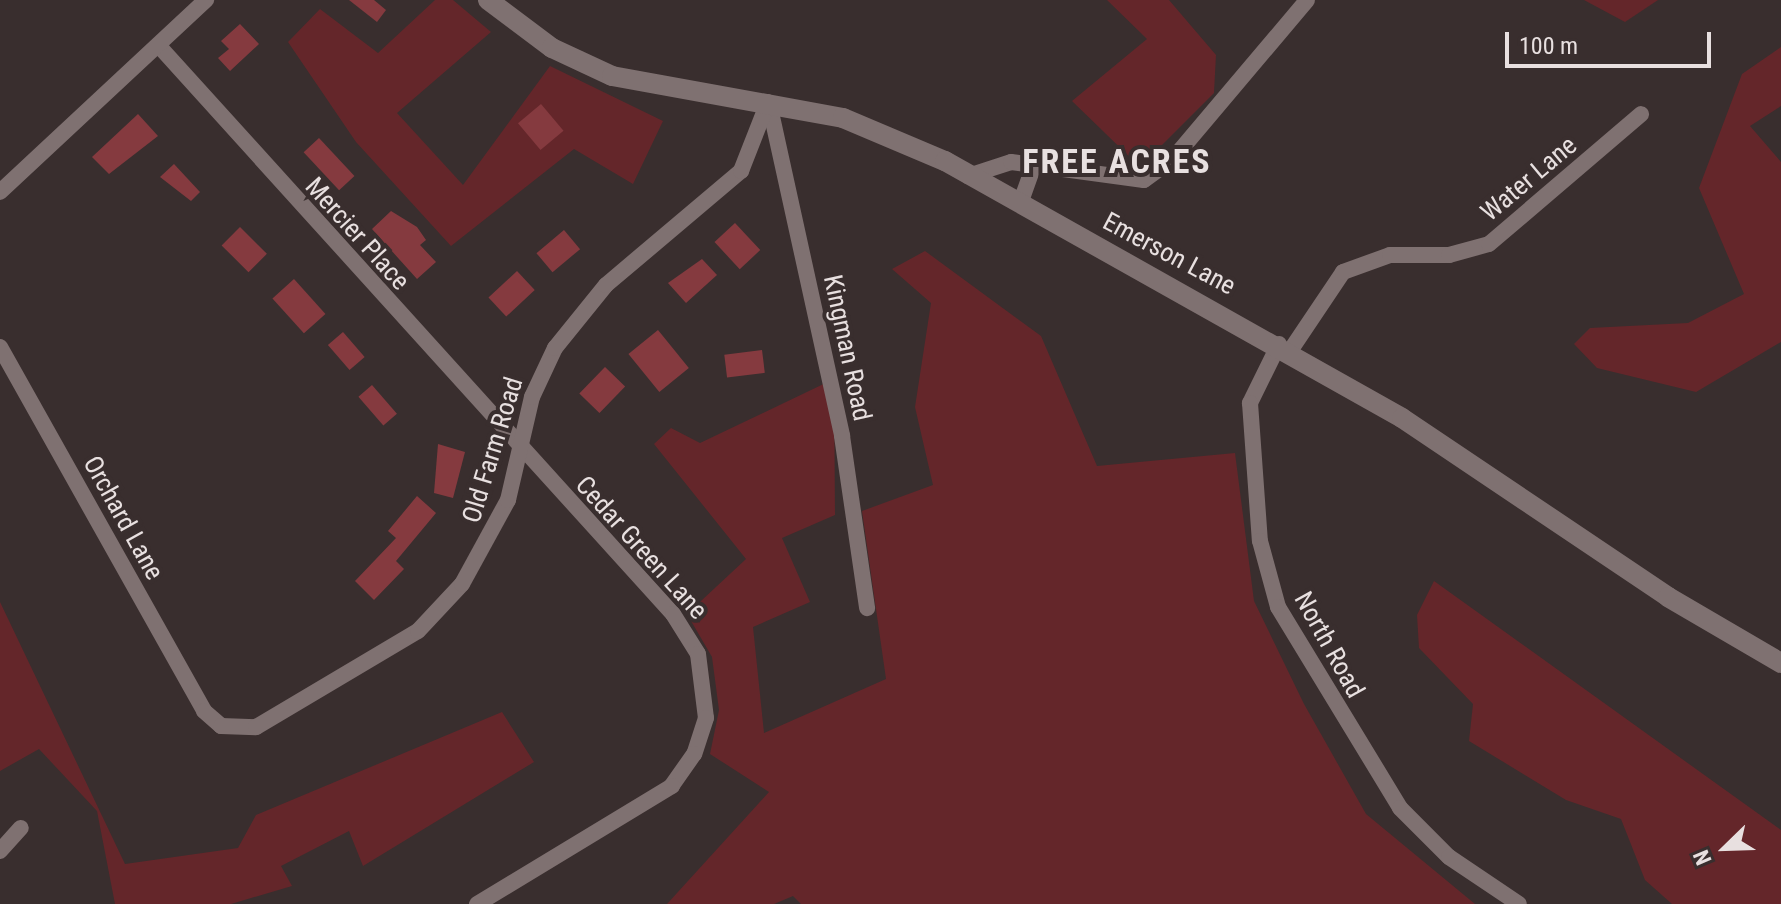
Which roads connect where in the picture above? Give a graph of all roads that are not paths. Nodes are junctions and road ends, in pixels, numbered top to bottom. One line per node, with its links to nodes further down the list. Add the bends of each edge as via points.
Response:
1 (206, 0): 4 (street)
2 (488, 0): 5 (street, Emerson Lane, via 552,48 612,76)
3 (1307, 0): 7 (street, via 1172,160 1144,180)
4 (159, 46): 9 (street); 13 (street, Mercier Place)
5 (768, 102): 8 (street, Emerson Lane, via 900,140); 13 (street, Old Farm Road, via 741,171 606,285 569,325 532,397); 14 (street, Kingman Road, via 842,436)
6 (1641, 114): 12 (street, Water Lane, via 1489,244 1449,255 1390,255 1343,272)
7 (1034, 165): 8 (street, via 1011,162); 10 (street)
8 (968, 176): 10 (street, Emerson Lane)
9 (0, 192)
10 (1020, 204): 12 (street, Emerson Lane)
11 (0, 347): 16 (street, Orchard Lane)
12 (1284, 348): 15 (street, Emerson Lane); 20 (street, North Road, via 1250,403 1260,541 1278,607 1400,808 1449,857)
13 (521, 452): 16 (street, Old Farm Road, via 480,558 418,631 256,727 221,726); 19 (street, Cedar Green Lane, via 686,632 703,667 707,705 694,754 662,795)
14 (867, 608)
15 (1781, 663)
16 (204, 711)
17 (21, 828): 18 (street)
18 (0, 851)
19 (477, 904)
20 (1519, 904)

